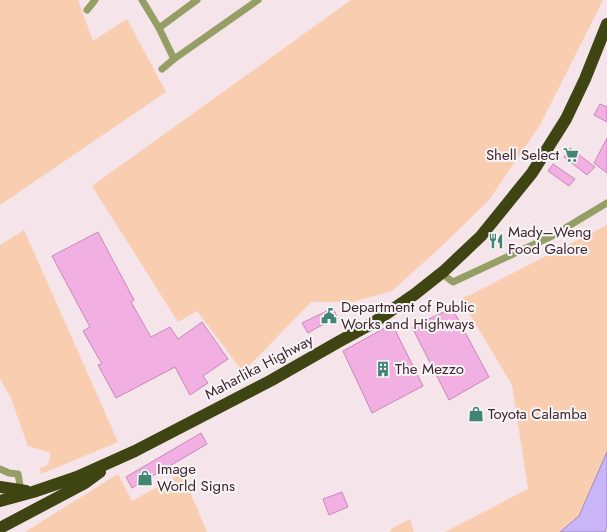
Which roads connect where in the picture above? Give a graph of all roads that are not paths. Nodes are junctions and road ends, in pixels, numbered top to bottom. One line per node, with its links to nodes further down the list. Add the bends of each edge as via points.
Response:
1 (95, 0): 5 (street)
2 (142, 0): 7 (street)
3 (197, 0): 7 (street)
4 (258, 0): 8 (street)
5 (87, 10)
6 (607, 24): 11 (highway, Maharlika Highway, via 585,79 559,132 532,173 488,229)
7 (159, 28): 8 (street)
8 (174, 59): 9 (street)
9 (162, 69)
10 (607, 203): 11 (street, via 552,236 453,282)
11 (441, 273): 12 (highway, Maharlika Highway, via 416,294 373,323)
12 (118, 459): 15 (highway, Maharlika Highway, via 77,477); 17 (highway, via 85,483)
13 (0, 469): 15 (street, via 18,474)
14 (0, 487): 15 (highway)
15 (27, 492): 16 (highway, Maharlika Highway)
16 (0, 501)
17 (0, 528)

